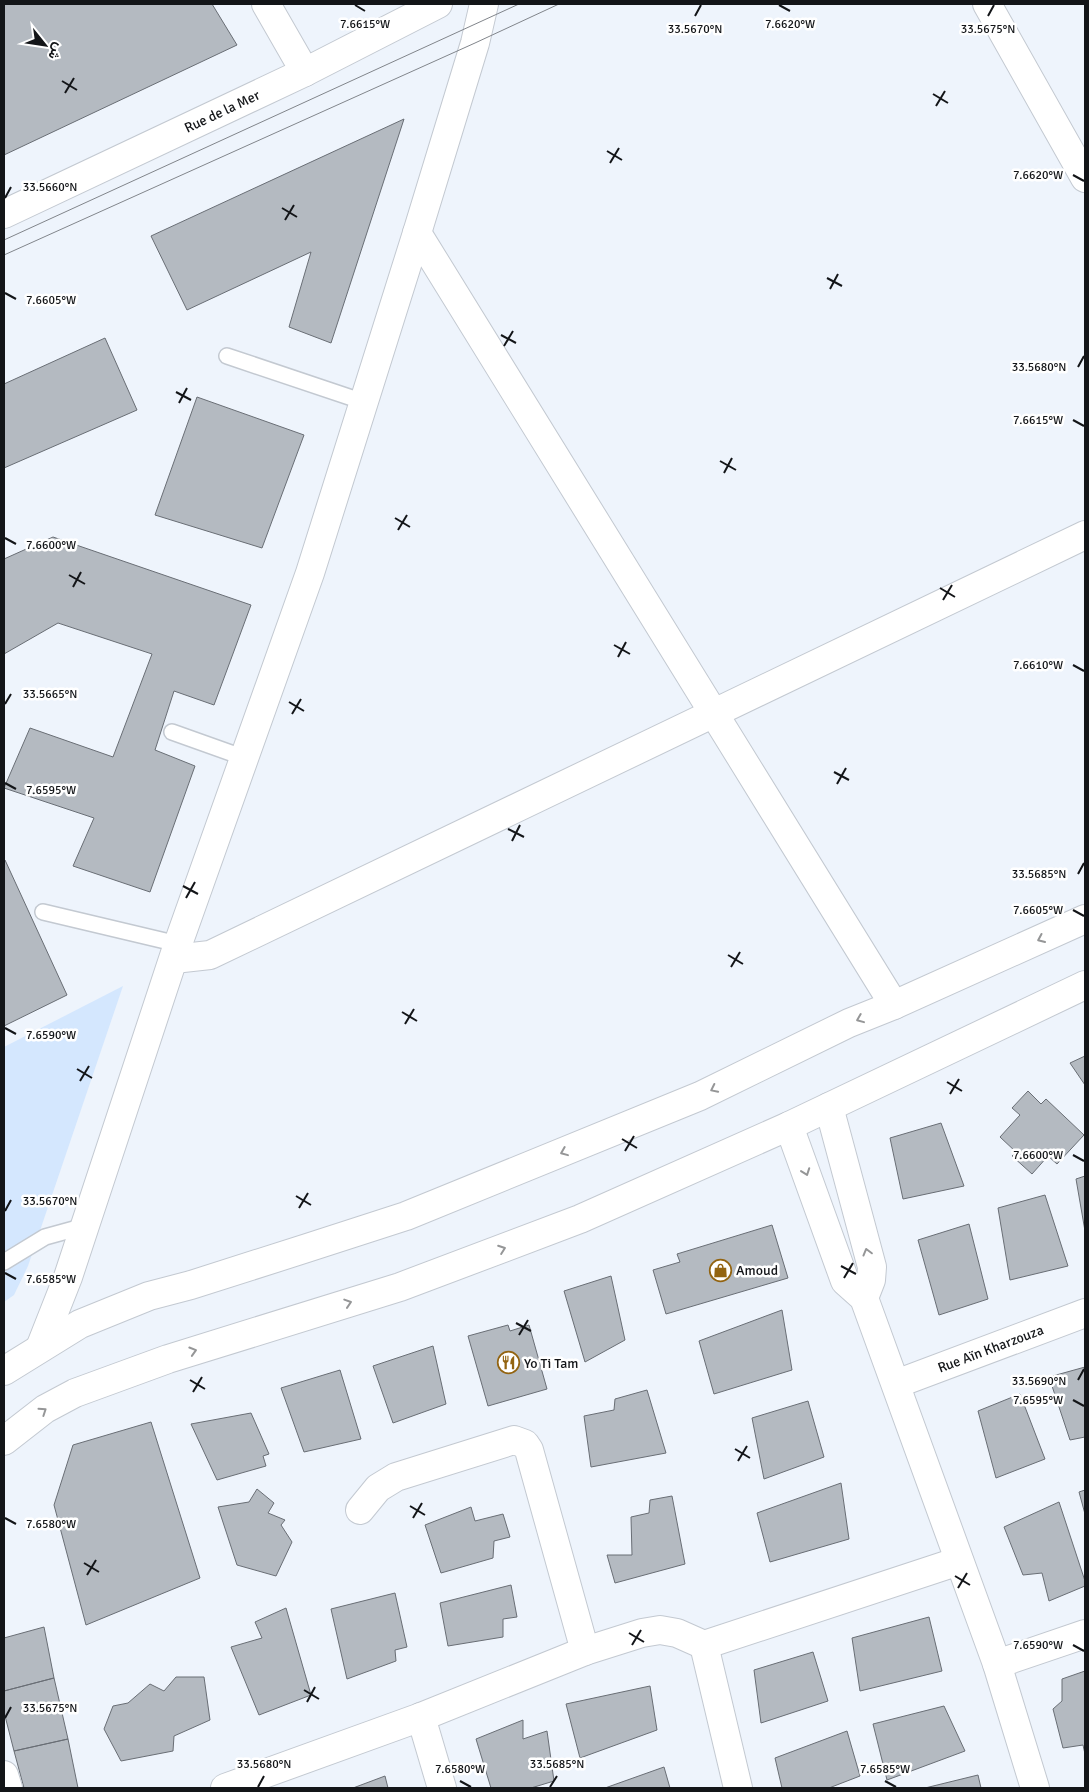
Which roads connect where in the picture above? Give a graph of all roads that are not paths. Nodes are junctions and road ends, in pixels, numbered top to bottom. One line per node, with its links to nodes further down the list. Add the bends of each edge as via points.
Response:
1 (266, 4): 5 (street)
2 (438, 4): 5 (street, Rue de la Mer)
3 (484, 4): 8 (street)
4 (987, 4): 6 (street)
5 (305, 72): 7 (street, Rue de la Mer)
6 (1085, 178)
7 (4, 214)
8 (417, 233): 10 (street); 12 (street)
9 (227, 356): 10 (lane)
10 (364, 402): 14 (street, via 310,573)
11 (1085, 535): 12 (street)
12 (714, 713): 17 (street, via 210,955); 19 (street)
13 (172, 732): 14 (lane)
14 (245, 758): 17 (street)
15 (43, 912): 17 (lane)
16 (1085, 919): 19 (street, one-way to 19)
17 (176, 952): 22 (street)
18 (1085, 985): 20 (street)
19 (894, 1005): 26 (street, one-way to 26, via 849,1023 700,1096 406,1216 149,1296 80,1324)
20 (829, 1107): 21 (street); 24 (street, one-way to 20, via 872,1267)
21 (788, 1126): 24 (street, one-way to 24, via 846,1281); 29 (street, one-way to 21, via 45,1409 75,1393 168,1359 400,1287 526,1240)
22 (85, 1226): 23 (lane, via 45,1237); 26 (street)
23 (4, 1262)
24 (864, 1298): 28 (street)
25 (1085, 1312): 28 (street, Rue Aïn Kharzouza)
26 (40, 1348): 27 (street)
27 (4, 1371)
28 (896, 1384): 31 (street)
29 (4, 1440)
30 (360, 1510): 34 (street, via 378,1488 396,1477 514,1440 525,1444)
31 (959, 1561): 33 (street); 35 (street)
32 (1085, 1634): 35 (street)
33 (704, 1645): 34 (street, via 677,1633 660,1630 642,1632); 41 (street)
34 (585, 1651): 36 (street)
35 (997, 1664): 42 (street)
36 (421, 1717): 39 (street); 40 (street)
37 (4, 1775): 38 (street)
38 (8, 1788)
39 (226, 1788)
40 (442, 1788)
41 (738, 1788)
42 (1035, 1788)

